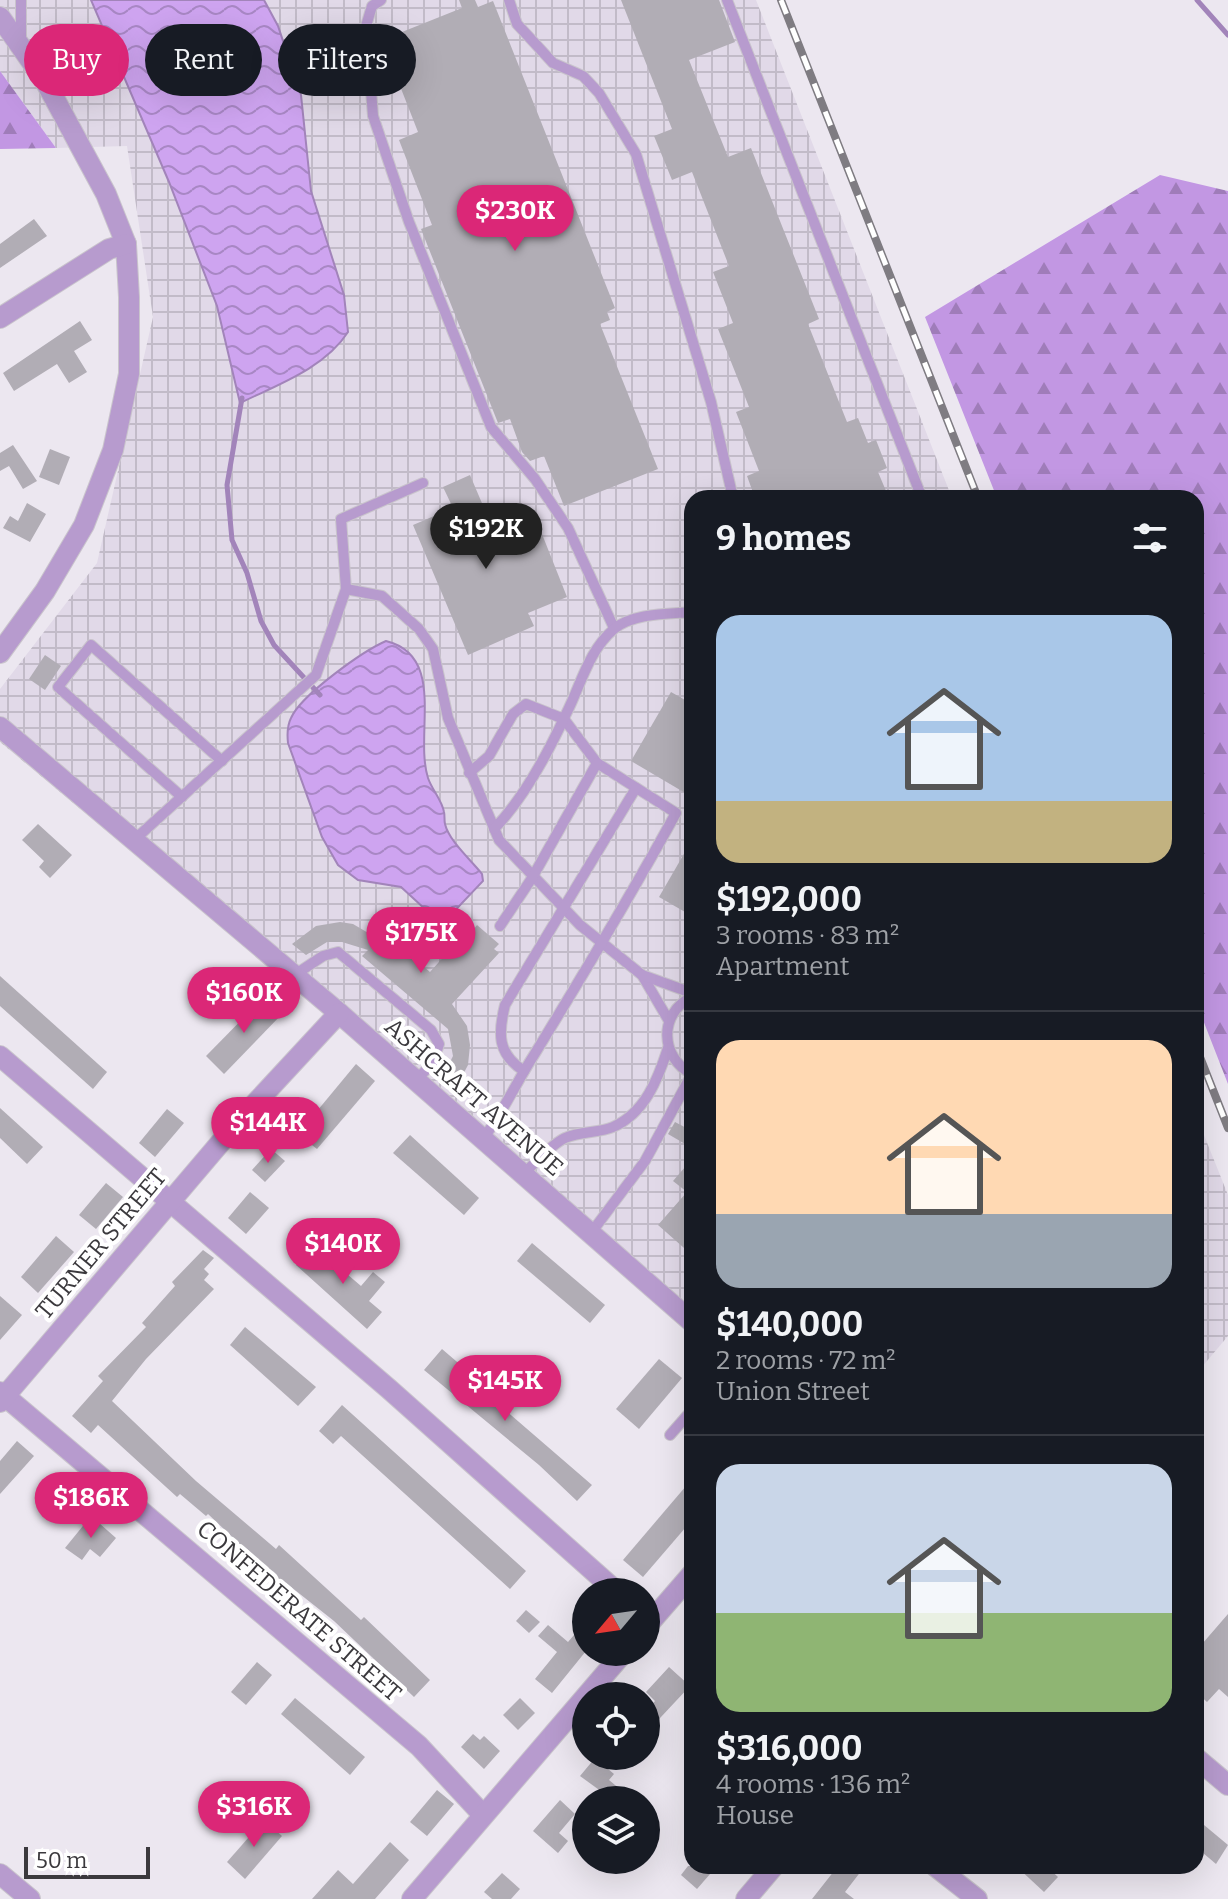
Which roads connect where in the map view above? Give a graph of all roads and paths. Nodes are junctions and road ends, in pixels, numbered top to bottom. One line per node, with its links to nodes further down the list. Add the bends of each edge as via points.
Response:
1 (21, 0): 6 (lane)
2 (381, 0): 14 (lane, via 372,6 366,26 372,105 409,222 491,427 568,528)
3 (509, 0): 10 (lane, via 517,24 553,63 583,76 599,93 636,154 711,402)
4 (727, 0): 11 (lane)
5 (0, 17): 6 (street)
6 (21, 42): 7 (street, via 84,148)
7 (126, 244): 8 (street, via 109,249); 15 (street, via 129,374 113,450 84,525)
8 (0, 318)
9 (423, 483): 12 (lane, via 341,519)
10 (731, 490)
11 (919, 490)
12 (346, 589): 18 (lane, via 316,675); 20 (lane, via 382,596 433,649 448,718)
13 (684, 613): 14 (lane, via 635,619)
14 (614, 628): 16 (lane, via 584,667)
15 (0, 653)
16 (564, 719): 19 (lane); 20 (lane, via 526,704 489,756); 23 (lane, via 510,812)
17 (0, 727): 24 (street, ASHCRAFT AVENUE)
18 (222, 761): 22 (lane); 22 (lane, via 91,645 58,687)
19 (597, 763): 21 (lane); 25 (lane)
20 (469, 773): 23 (lane)
21 (636, 788): 26 (lane); 28 (lane, via 676,813)
22 (182, 797): 24 (lane)
23 (494, 829): 25 (lane)
24 (132, 841): 30 (street, ASHCRAFT AVENUE)
25 (532, 878): 26 (lane); 27 (lane)
26 (565, 910): 28 (lane); 38 (lane, via 505,1005 498,1033 508,1061)
27 (500, 926)
28 (603, 944): 29 (lane); 38 (lane)
29 (642, 975): 31 (lane); 34 (lane)
30 (292, 976): 33 (street, ASHCRAFT AVENUE); 39 (lane, via 338,952 431,1030 439,1044 433,1063)
31 (684, 992)
32 (684, 1002): 34 (lane)
33 (339, 1013): 39 (street, ASHCRAFT AVENUE); 43 (street, TURNER STREET)
34 (669, 1021): 35 (lane)
35 (668, 1048): 37 (lane); 42 (lane, via 658,1079 635,1113 612,1128 562,1139)
36 (0, 1056): 43 (street)
37 (684, 1068)
38 (524, 1071): 41 (lane)
39 (416, 1080): 41 (street, ASHCRAFT AVENUE)
40 (684, 1089): 44 (lane, via 645,1161)
41 (483, 1139): 42 (street, ASHCRAFT AVENUE)
42 (523, 1174): 44 (street, ASHCRAFT AVENUE)
43 (169, 1204): 46 (street, TURNER STREET); 49 (street, via 389,1389)
44 (591, 1233): 45 (street, ASHCRAFT AVENUE)
45 (684, 1315)
46 (2, 1397): 55 (street, CONFEDERATE STREET, via 419,1746)
47 (684, 1419): 48 (lane)
48 (670, 1435)
49 (601, 1578)
50 (684, 1583): 51 (street)
51 (660, 1609)
52 (612, 1666): 55 (street)
53 (1204, 1765): 54 (street)
54 (1228, 1785)
55 (483, 1815): 60 (street)
56 (0, 1874): 59 (street)
57 (767, 1874): 61 (street)
58 (945, 1874): 62 (street)
59 (30, 1899)
60 (412, 1899)
61 (746, 1899)
62 (977, 1899)

